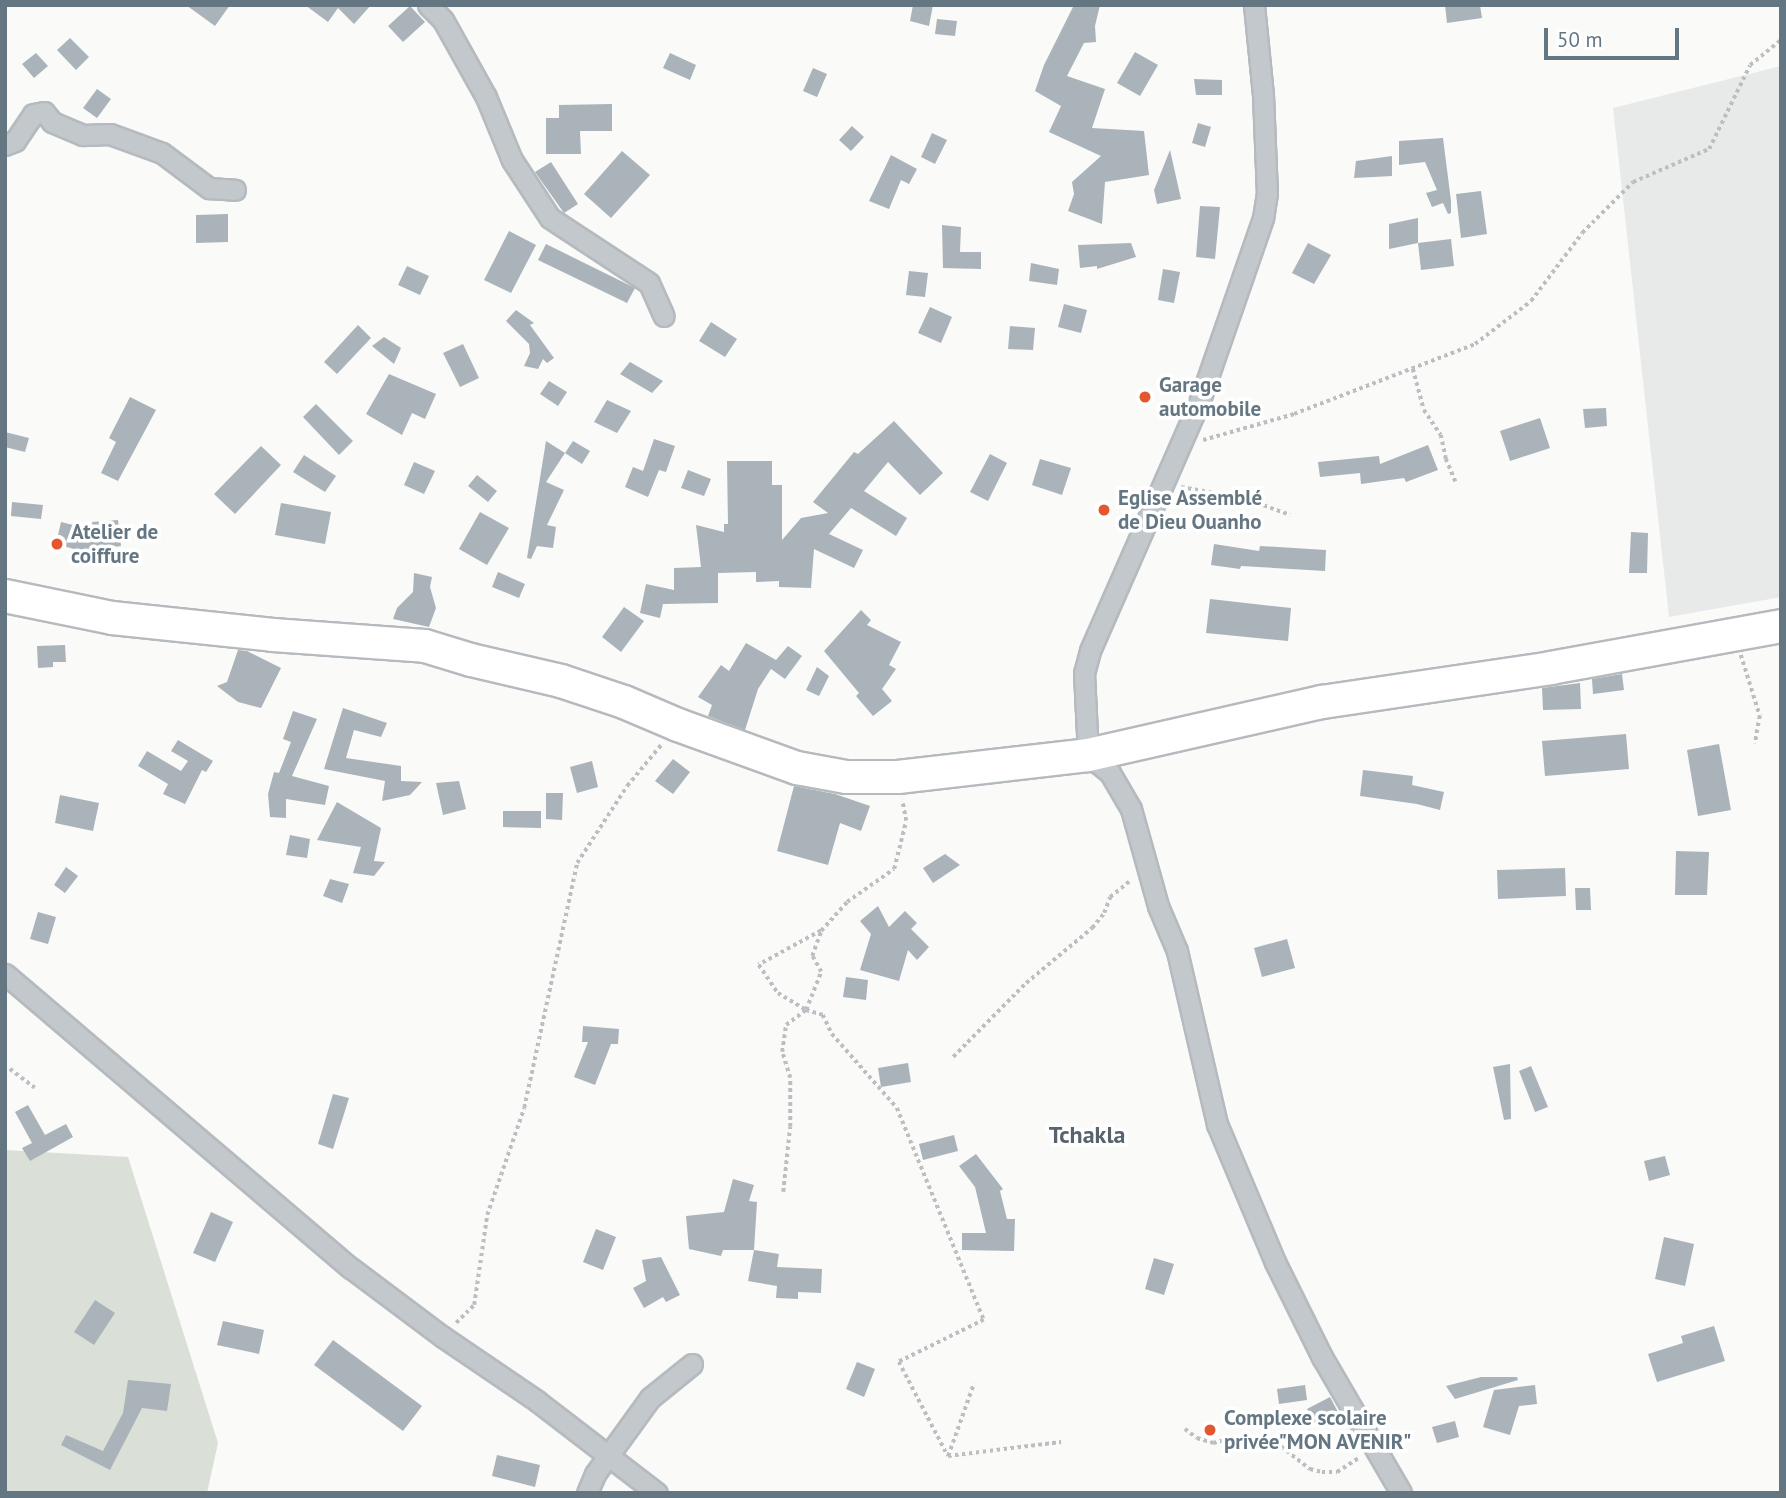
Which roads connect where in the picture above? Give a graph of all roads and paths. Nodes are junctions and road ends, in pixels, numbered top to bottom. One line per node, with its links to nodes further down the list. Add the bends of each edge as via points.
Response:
1 (428, 5): 6 (street, via 443,20 486,97 512,160 550,218 649,283)
2 (1254, 5): 8 (street, via 1263,95 1267,193 1263,218 1200,400)
3 (1781, 40): 7 (path, via 1750,65 1709,149 1633,182 1582,233 1531,301 1475,344)
4 (5, 145): 5 (street, via 15,141 33,114 44,112 52,122 83,135 110,134 162,153 209,188)
5 (235, 190)
6 (664, 316)
7 (1413, 369): 8 (path, via 1294,414); 10 (path, via 1424,410 1441,435)
8 (1179, 447): 9 (street)
9 (1162, 482): 11 (path, via 1244,498); 17 (street, via 1104,614 1084,673)
10 (1456, 482)
11 (1290, 515)
12 (5, 596): 15 (main road, via 112,618 425,646 561,681)
13 (1781, 626): 14 (main road)
14 (1737, 636): 16 (path, via 1760,716); 17 (main road, via 1321,702)
15 (678, 725): 18 (main road, via 797,768 846,777); 27 (path, via 627,786 577,863 524,1108 487,1215 474,1305)
16 (1755, 744)
17 (1088, 755): 18 (main road); 19 (street, via 1110,773 1131,808)
18 (898, 777): 20 (path, via 906,821 894,869 847,902)
19 (1146, 868): 23 (path, via 1110,897 1092,928 1027,983); 32 (street, via 1177,951 1217,1124 1275,1262 1322,1357)
20 (821, 931): 22 (path, via 812,956 821,972); 22 (path, via 758,965 778,993)
21 (5, 974): 27 (street, via 341,1260)
22 (806, 1010): 26 (path, via 786,1026 782,1052 790,1078); 34 (path, via 823,1015 832,1034 897,1108 984,1320 899,1362)
23 (953, 1057)
24 (10, 1069): 25 (path)
25 (35, 1088)
26 (783, 1192)
27 (443, 1337): 33 (street)
28 (692, 1364): 33 (street, via 650,1398)
29 (974, 1383): 34 (path)
30 (1185, 1429): 32 (path, via 1213,1443 1270,1438 1310,1469 1322,1472 1337,1472)
31 (1061, 1442): 34 (path)
32 (1374, 1444): 37 (street)
33 (609, 1454): 35 (street); 36 (street)
34 (948, 1456)
35 (587, 1493)
36 (657, 1493)
37 (1401, 1493)

